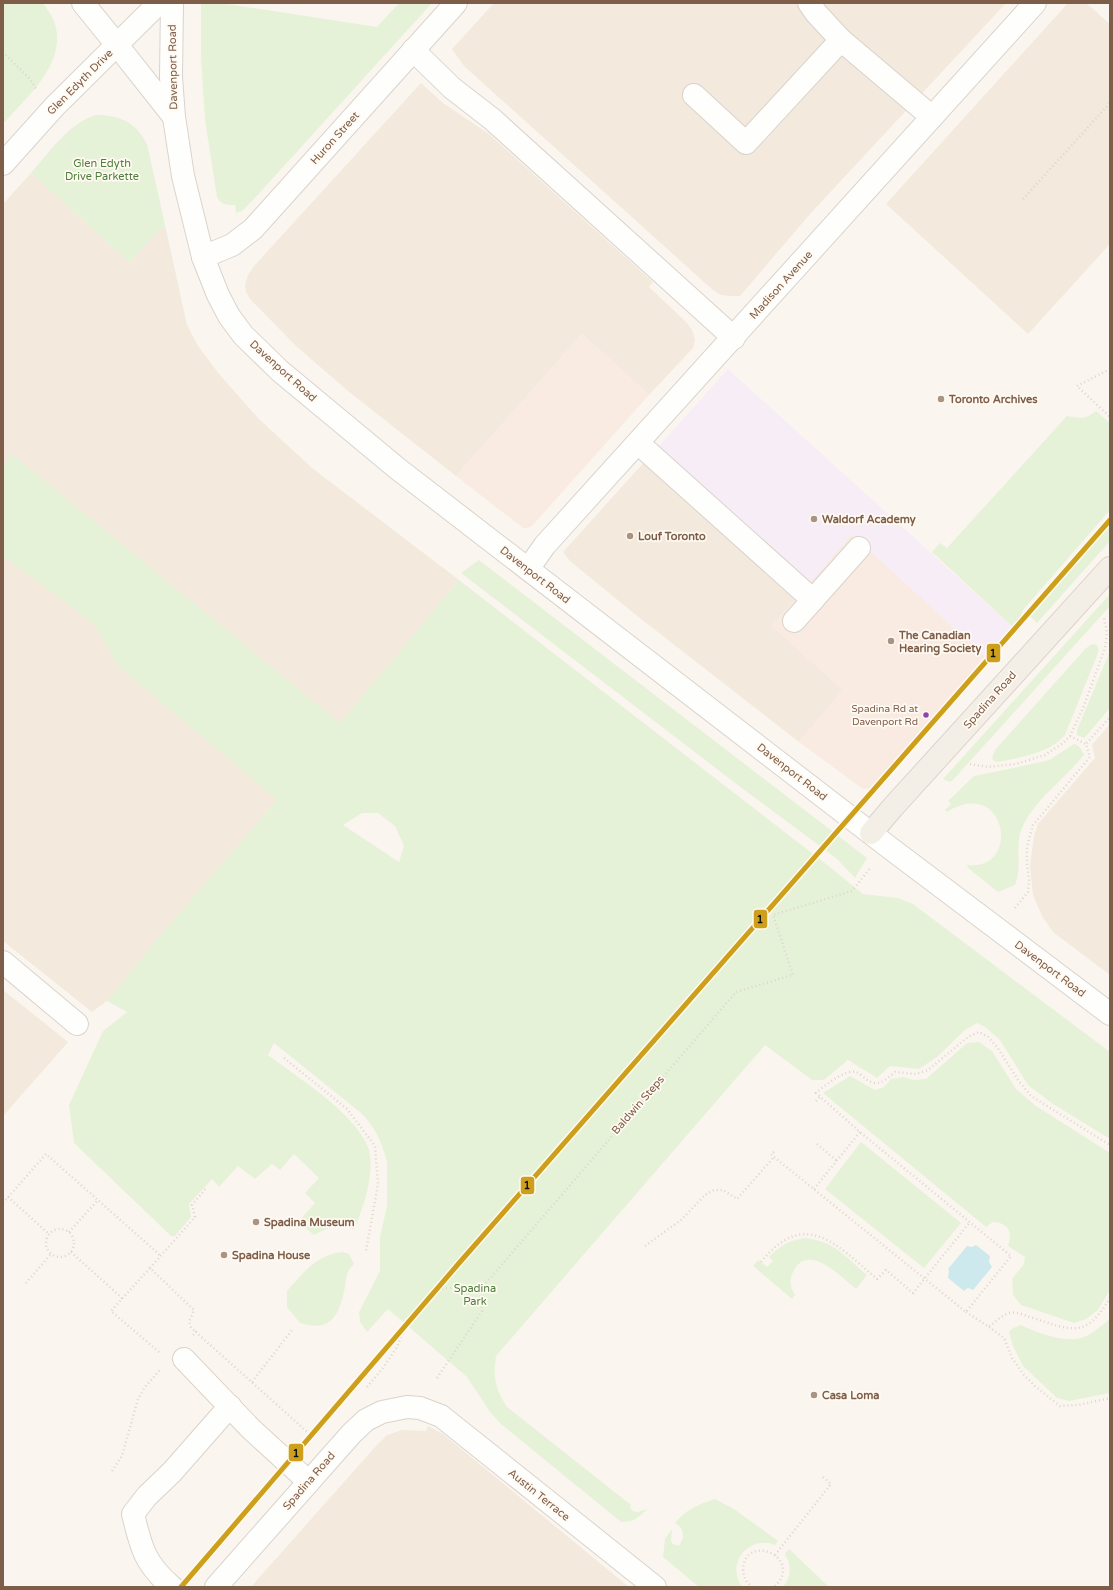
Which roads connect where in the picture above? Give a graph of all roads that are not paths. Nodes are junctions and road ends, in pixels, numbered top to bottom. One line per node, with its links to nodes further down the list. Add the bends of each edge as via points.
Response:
1 (83, 3): 8 (street)
2 (159, 3): 8 (street, Glen Edyth Drive)
3 (172, 3): 11 (street, Davenport Road, via 171,77)
4 (456, 3): 9 (street, Huron Street)
5 (809, 3): 7 (street)
6 (1036, 3): 12 (street, Madison Avenue)
7 (841, 40): 10 (street, via 746,143); 12 (street)
8 (118, 44): 11 (street); 13 (street, Glen Edyth Drive)
9 (413, 50): 14 (street, Huron Street, via 253,229 232,245); 15 (street, via 452,88 492,119)
10 (694, 95)
11 (174, 117): 14 (street, Davenport Road, via 183,176)
12 (932, 117): 15 (street, Madison Avenue)
13 (3, 164)
14 (203, 257): 19 (street, Davenport Road, via 229,316 258,351 398,469)
15 (734, 338): 16 (street, Madison Avenue)
16 (638, 443): 19 (street, Madison Avenue, via 545,545); 20 (street)
17 (859, 548): 20 (street)
18 (1110, 568): 22 (main road, Spadina Road)
19 (528, 569): 22 (street, Davenport Road)
20 (813, 600): 21 (street)
21 (794, 622)
22 (871, 833): 24 (street, Davenport Road)
23 (3, 962): 25 (street)
24 (1110, 1014)
25 (77, 1024)
26 (184, 1359): 27 (street)
27 (230, 1406): 29 (street); 30 (street, via 133,1514 145,1556 160,1577)
28 (420, 1408): 29 (street, Spadina Road, via 407,1407 382,1412 366,1420); 32 (street, Austin Terrace, via 441,1416)
29 (309, 1482): 31 (street, Spadina Road)
30 (172, 1587)
31 (216, 1587)
32 (655, 1587)

